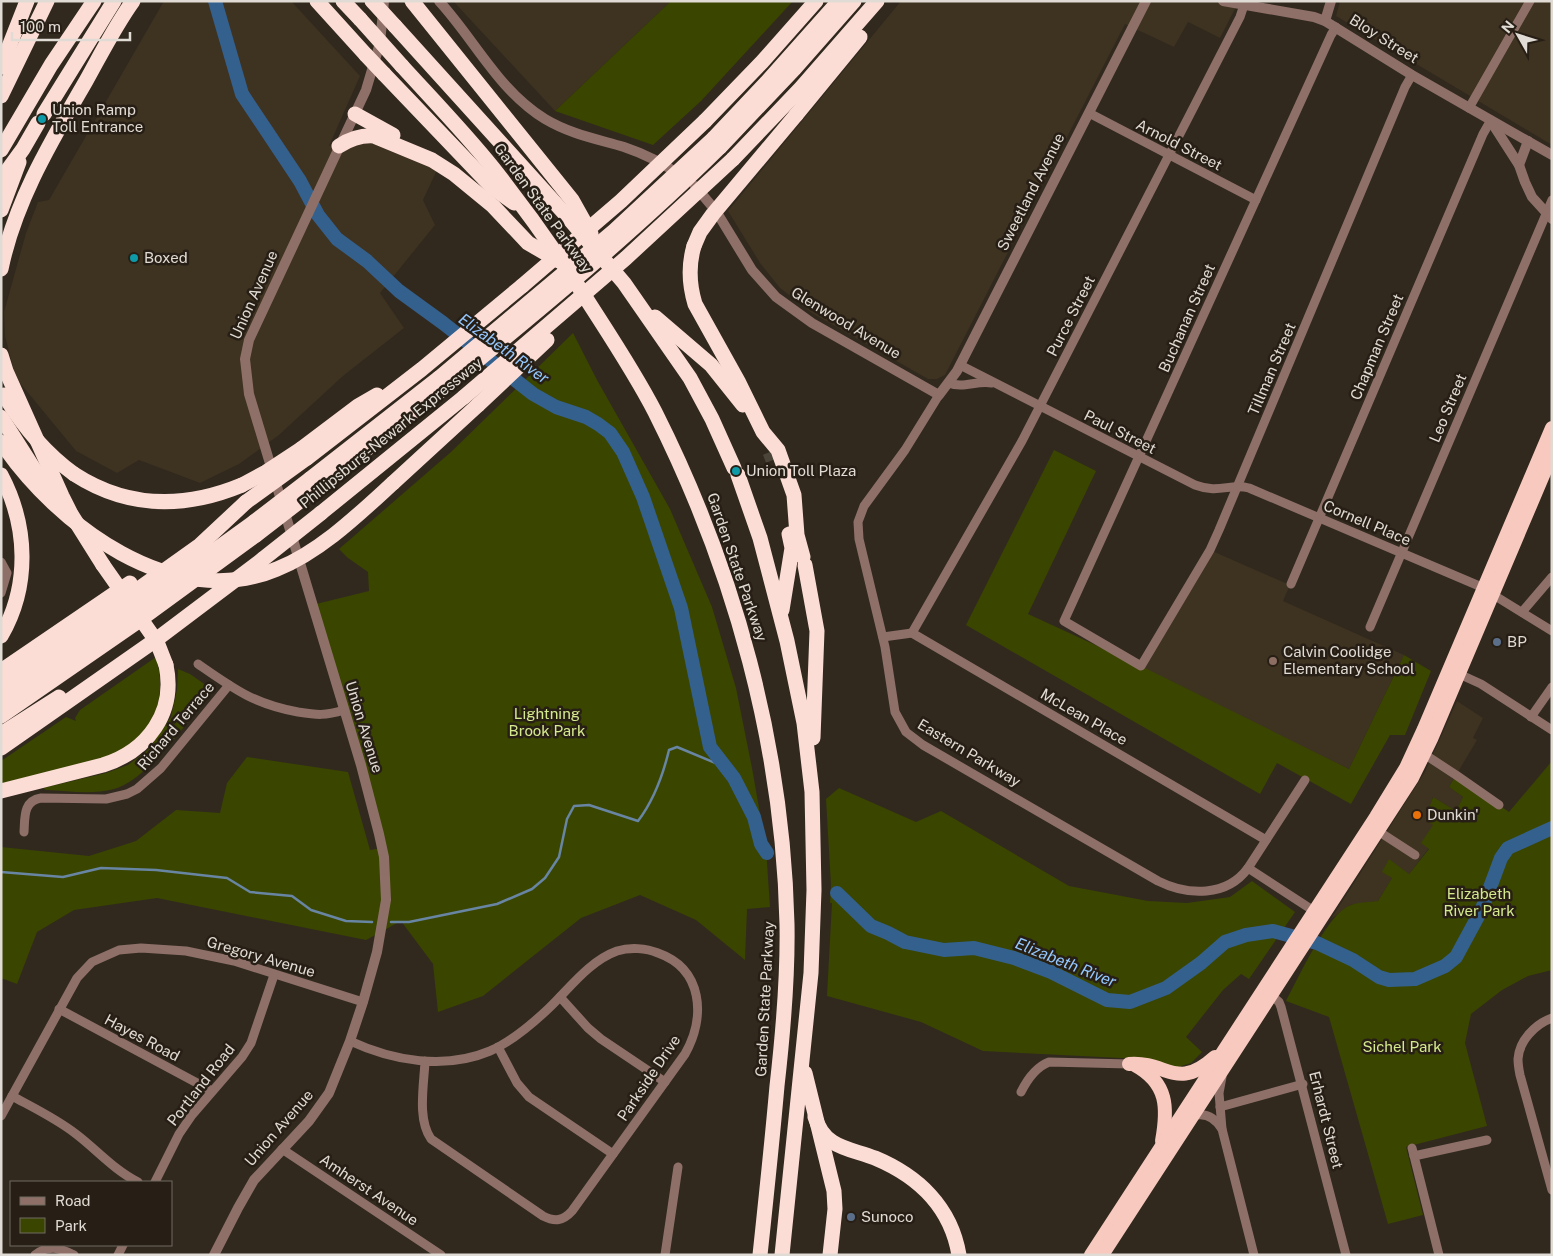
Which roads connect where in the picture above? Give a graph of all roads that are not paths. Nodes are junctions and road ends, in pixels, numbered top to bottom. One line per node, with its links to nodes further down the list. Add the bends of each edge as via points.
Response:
1 (27, 1): 24 (highway)
2 (94, 1): 36 (highway, via 47,71)
3 (114, 1): 35 (highway)
4 (132, 1): 34 (highway)
5 (317, 1): 45 (highway, bridge, via 493,188)
6 (343, 1): 45 (highway, Garden State Parkway, bridge, via 475,146)
7 (372, 1): 49 (highway, Garden State Parkway, bridge)
8 (384, 1): 29 (street, Union Avenue, via 377,56)
9 (412, 1): 49 (highway, via 572,200)
10 (439, 1): 58 (street, Glenwood Avenue, via 522,103 561,127 641,153 682,176 710,203 748,264 776,297 812,323)
11 (839, 1): 32 (highway, Phillipsburg-Newark Expressway)
12 (854, 1): 32 (highway, Phillipsburg-Newark Expressway, via 795,68)
13 (877, 1): 48 (highway, Phillipsburg-Newark Expressway, bridge, via 733,159)
14 (881, 1): 61 (highway, bridge, via 873,20 708,220 694,246 690,285 695,304)
15 (1146, 1): 28 (street, Sweetland Avenue)
16 (1223, 1): 21 (street, Bloy Street)
17 (1331, 1): 22 (street)
18 (1530, 1): 27 (street)
19 (815, 3): 64 (highway, Phillipsburg-Newark Expressway, bridge, via 705,121 599,221 422,369)
20 (45, 4): 26 (highway)
21 (1244, 5): 22 (street, Bloy Street); 37 (street, Purce Street)
22 (1325, 21): 23 (street, Bloy Street)
23 (1336, 27): 25 (street, Bloy Street); 42 (street, Buchanan Street)
24 (1, 67)
25 (1412, 75): 27 (street, Bloy Street); 68 (street, Tillman Street)
26 (1, 96)
27 (1469, 108): 30 (street, Bloy Street)
28 (1089, 113): 37 (street, Arnold Street); 54 (street, Sweetland Avenue)
29 (355, 114): 33 (street, Union Avenue); 39 (highway)
30 (1491, 120): 31 (street, Bloy Street); 40 (street, Bloy Street); 70 (street, Chapman Street)
31 (1528, 141): 38 (street, Bloy Street); 40 (street)
32 (717, 142): 71 (highway, Phillipsburg-Newark Expressway, bridge, via 444,381)
33 (340, 146): 39 (highway, via 354,138 374,136); 95 (street, Union Avenue, via 249,340 245,367 255,413)
34 (48, 147): 47 (highway, via 32,170); 51 (highway, via 18,215)
35 (23, 149): 41 (highway); 44 (highway)
36 (1, 150)
37 (1169, 155): 42 (street, Arnold Street); 59 (street, Purce Street)
38 (1552, 155)
39 (432, 160): 50 (highway, via 475,190 528,243)
40 (1519, 164): 46 (street, Bloy Street, via 1529,192)
41 (1, 179)
42 (1256, 200): 66 (street, Buchanan Street)
43 (1552, 200): 46 (street, Leo Street)
44 (1, 210)
45 (526, 210): 50 (highway, Garden State Parkway)
46 (1549, 216): 72 (street, Leo Street)
47 (1, 236)
48 (626, 258): 63 (highway, bridge, via 566,322 393,483 330,537 294,562 270,572 245,579 203,580 176,576 149,566 96,537 65,514 24,472); 77 (highway, Phillipsburg-Newark Expressway, bridge, via 464,397)
49 (606, 261): 52 (highway, Garden State Parkway)
50 (564, 264): 149 (highway, Garden State Parkway, via 629,365 691,490 737,616 770,752 780,828 787,947 782,1036)
51 (1, 269)
52 (640, 304): 61 (highway, via 711,364); 81 (highway, Garden State Parkway, via 690,378 736,471 760,538)
53 (1, 355): 74 (highway, via 54,480)
54 (960, 365): 55 (street, Sweetland Avenue); 56 (street, Paul Street)
55 (949, 383): 56 (street, Paul Street, via 959,386 985,382); 58 (street, Sweetland Avenue)
56 (994, 384): 59 (street, Paul Street)
57 (3, 392): 64 (highway, bridge, via 38,442 61,464 91,484 117,495 160,502 203,499 242,485)
58 (939, 395): 86 (street, Eastern Parkway, via 859,517 859,540)
59 (1039, 407): 66 (street, Paul Street); 84 (street, Purce Street)
60 (1, 417): 74 (highway, via 67,519)
61 (761, 428): 81 (highway, via 785,496 792,548); 104 (highway, via 778,450 789,479 817,632)
62 (1552, 428): 78 (highway)
63 (1, 442)
64 (304, 454): 69 (highway, Phillipsburg-Newark Expressway, bridge)
65 (1552, 454): 78 (highway)
66 (1139, 458): 68 (street, Paul Street, via 1206,489); 88 (street, Buchanan Street, via 1064,621)
67 (1, 475): 85 (highway, via 17,511 23,553 18,596)
68 (1238, 487): 70 (street, Cornell Place, via 1249,488); 88 (street, Tillman Street, via 1210,550)
69 (246, 502): 89 (highway, Phillipsburg-Newark Expressway); 93 (highway, via 200,545)
70 (1319, 518): 72 (street, Cornell Place); 76 (street, Chapman Street)
71 (255, 528): 94 (highway, Phillipsburg-Newark Expressway); 96 (highway, Phillipsburg-Newark Expressway, via 130,628)
72 (1402, 552): 78 (street, Cornell Place); 82 (street, Leo Street)
73 (1, 562): 79 (street, via 7,573)
74 (103, 565): 103 (highway, bridge, via 157,642 166,665 168,685 163,712 153,730 135,750 111,763)
75 (1552, 577): 80 (street)
76 (1291, 584)
77 (225, 588): 99 (highway, via 158,628); 100 (highway, Phillipsburg-Newark Expressway, via 135,656)
78 (1488, 591): 80 (street, Cornell Place); 90 (highway); 111 (highway, via 1406,768)
79 (1, 592)
80 (1522, 612): 83 (street, Cornell Place)
81 (781, 616): 104 (highway, Garden State Parkway, via 802,715)
82 (1370, 627)
83 (1552, 631)
84 (912, 633): 86 (street); 108 (street, McLean Place)
85 (1, 636)
86 (883, 637): 110 (street, Eastern Parkway, via 894,712 914,739 1169,886 1188,891 1218,890 1239,880)
87 (198, 664): 91 (street)
88 (1141, 666)
89 (1, 671)
90 (1459, 674): 97 (street, via 1476,681); 101 (highway)
91 (228, 685): 95 (street, via 252,699 278,708 328,716); 106 (street, Richard Terrace, via 145,784 127,794 106,799 33,800 26,807)
92 (1552, 686): 97 (street)
93 (1, 687)
94 (1, 702)
95 (344, 710): 116 (street, Union Avenue, via 379,834 386,880 382,928)
96 (1, 716)
97 (1531, 717): 98 (street)
98 (1552, 730)
99 (1, 734)
100 (1, 748)
101 (1424, 754): 105 (street); 107 (highway)
102 (1305, 780): 108 (street, Eastern Parkway)
103 (1, 791)
104 (812, 792): 123 (highway, Garden State Parkway, via 814,914)
105 (1498, 805)
106 (24, 832)
107 (1378, 832): 109 (street); 111 (highway)
108 (1266, 840): 110 (street, Eastern Parkway)
109 (1415, 855)
110 (1248, 868): 111 (street)
111 (1313, 920): 112 (highway)
112 (1292, 955): 114 (highway); 121 (highway)
113 (274, 975): 116 (street, Gregory Avenue); 117 (street, Gregory Avenue, via 214,956 126,948 105,955 86,967); 128 (street, Portland Road, via 251,1043)
114 (1272, 996): 125 (highway); 127 (street, Erhardt Street, via 1281,1007)
115 (560, 997): 120 (street, Parkside Drive, via 533,1023); 126 (street, via 601,1039); 126 (street, Parkside Drive, via 594,965 617,951 653,951 675,962 688,974 696,989 697,1021 691,1043)
116 (363, 1002): 119 (street, Union Avenue)
117 (59, 1009): 128 (street, Hayes Road); 130 (street, Gregory Avenue)
118 (1552, 1018): 143 (street, via 1530,1032 1518,1060)
119 (350, 1041): 122 (street, Parkside Drive, via 383,1054); 138 (street, Union Avenue, via 321,1107)
120 (498, 1047): 122 (street, Parkside Drive, via 471,1057); 139 (street, via 517,1083 529,1097)
121 (1225, 1049): 124 (highway, via 1204,1066 1183,1075 1142,1063); 137 (highway)
122 (425, 1061): 139 (street, Parkside Drive, via 423,1116 431,1140 550,1219 568,1215)
123 (802, 1064): 134 (highway); 150 (highway, Garden State Parkway)
124 (1129, 1064): 129 (street, via 1050,1062 1032,1074); 137 (highway, via 1153,1079 1163,1098 1166,1115)
125 (1226, 1065): 131 (street, via 1219,1088); 133 (highway)
126 (665, 1082): 139 (street, Parkside Drive)
127 (1303, 1084): 131 (street); 156 (street, Erhardt Street)
128 (212, 1091): 142 (street, Portland Road, via 179,1134)
129 (1021, 1092)
130 (12, 1096): 132 (street, Gregory Avenue); 141 (street, via 61,1123 125,1176)
131 (1220, 1107): 135 (street)
132 (1, 1116)
133 (1193, 1116): 135 (street, via 1211,1117); 154 (highway)
134 (815, 1118): 151 (highway, via 834,1191); 152 (highway, via 822,1134 831,1142 899,1170 926,1190 946,1217)
135 (1222, 1129): 155 (street)
136 (1487, 1140): 157 (street, via 1413,1152)
137 (1161, 1147): 153 (highway)
138 (282, 1149): 146 (street, Union Avenue, via 254,1180); 147 (street, Amherst Avenue)
139 (613, 1154)
140 (678, 1167): 148 (street)
141 (136, 1181)
142 (156, 1181)
143 (1552, 1190)
144 (35, 1255): 145 (street, via 52,1247)
145 (74, 1255)
146 (214, 1255)
147 (441, 1255)
148 (665, 1255)
149 (760, 1255)
150 (782, 1255)
151 (830, 1255)
152 (959, 1255)
153 (1091, 1255)
154 (1102, 1255)
155 (1254, 1255)
156 (1346, 1255)
157 (1439, 1255)

